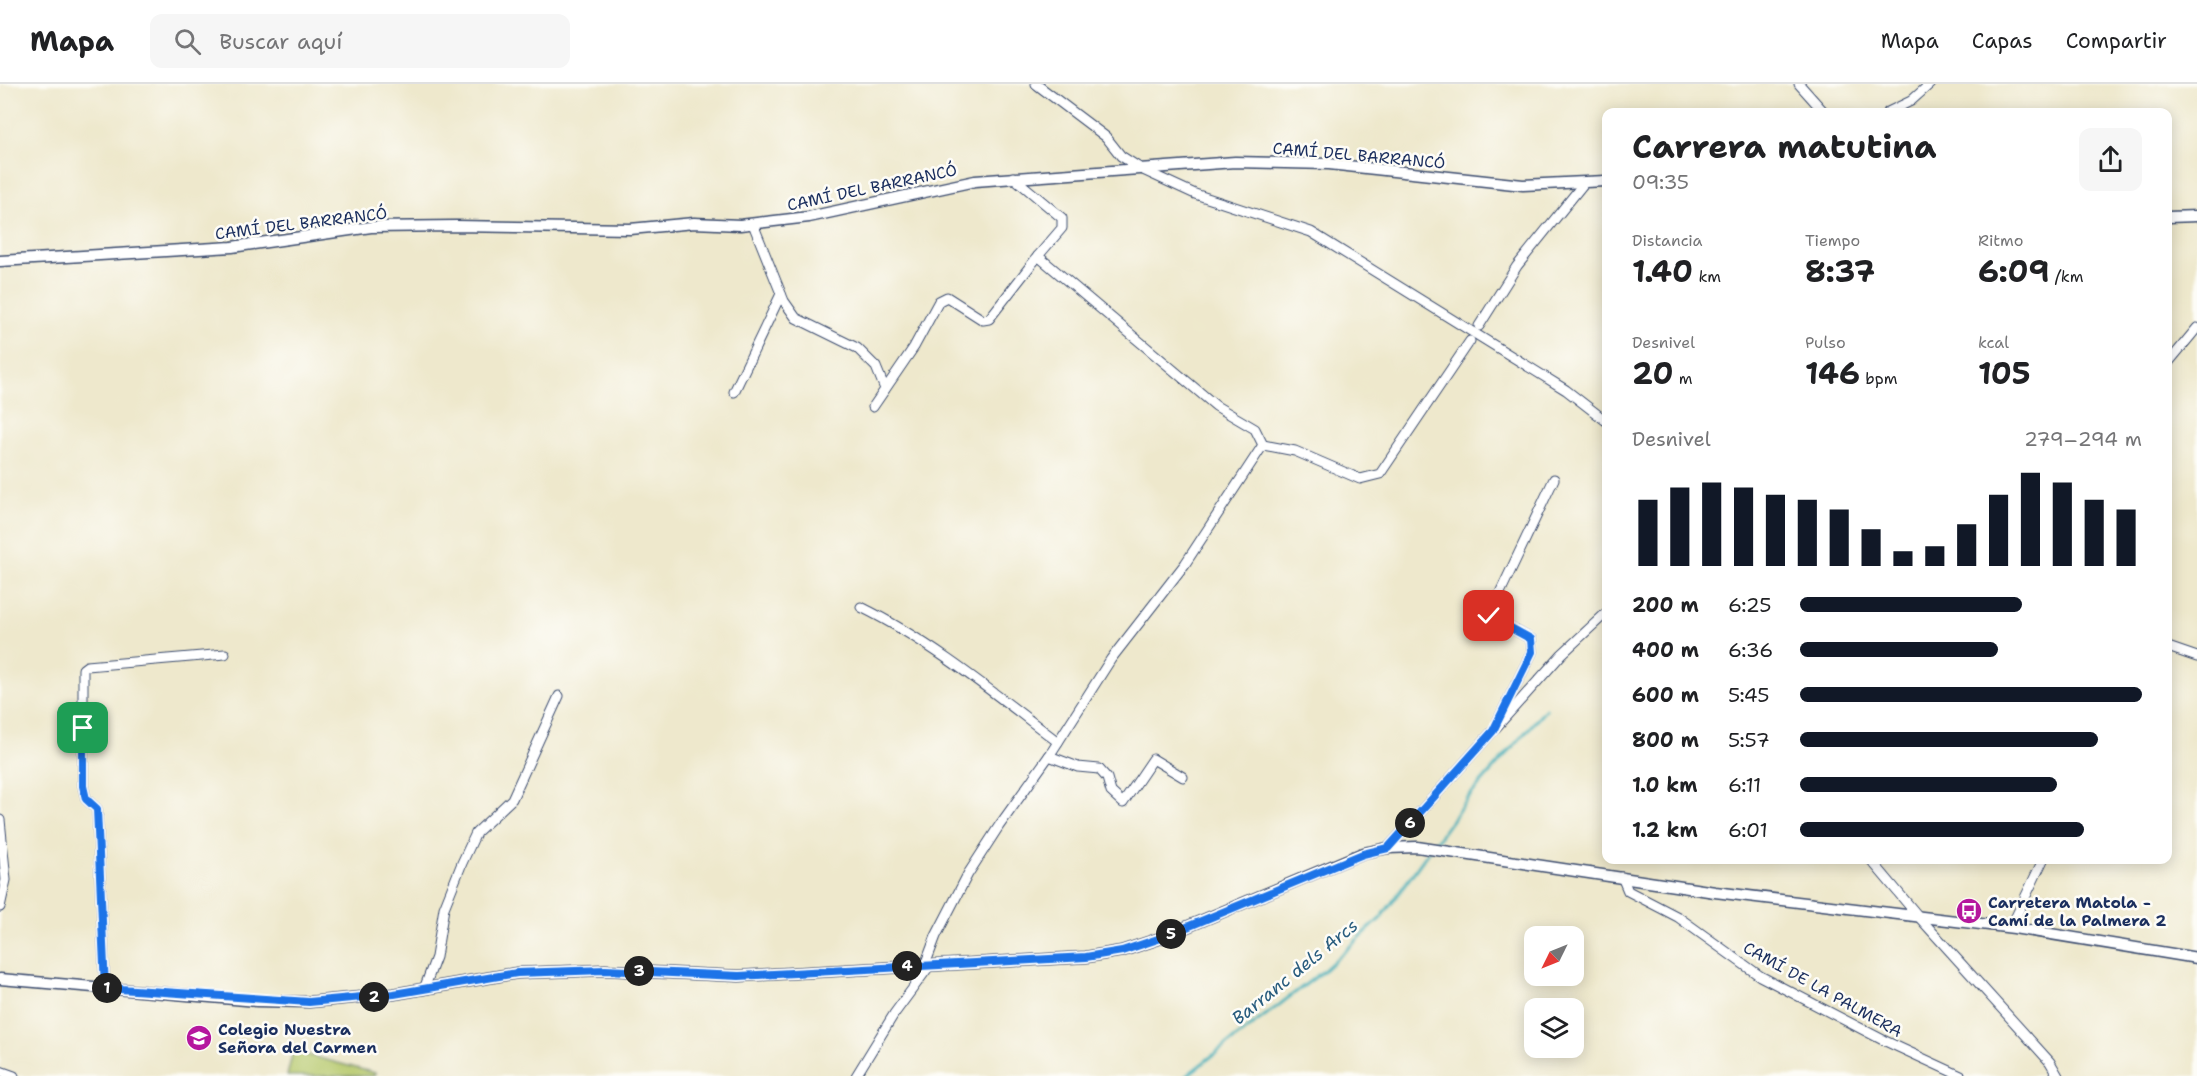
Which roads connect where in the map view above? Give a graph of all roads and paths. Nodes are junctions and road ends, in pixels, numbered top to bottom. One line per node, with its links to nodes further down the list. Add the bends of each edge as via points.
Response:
1 (1036, 84): 6 (street)
2 (1799, 84): 4 (street)
3 (1930, 84): 5 (street)
4 (1820, 108)
5 (1896, 108)
6 (1143, 170): 7 (street, CAMÍ DEL BARRANCÓ); 9 (street, CAMÍ DEL BARRANCÓ, via 1286,162 1523,185); 23 (street, via 1195,194 1311,232 1566,390)
7 (1013, 177): 12 (street, CAMÍ DEL BARRANCÓ, via 930,189 809,217); 13 (street, via 1062,218 1062,228)
8 (1602, 181): 9 (street, CAMÍ DEL BARRANCÓ)
9 (1584, 183): 16 (street, via 1517,267)
10 (2197, 216): 11 (street)
11 (2172, 217)
12 (753, 224): 14 (street, CAMÍ DEL BARRANCÓ, via 630,229 371,227 232,247); 15 (street)
13 (1038, 256): 20 (street, via 989,320 947,297 939,302); 24 (street, via 1216,406 1255,429)
14 (0, 261)
15 (781, 294): 20 (street, via 796,318 857,348 876,367); 21 (street)
16 (1479, 326)
17 (2197, 328): 19 (street)
18 (1470, 341): 24 (street, via 1380,474 1360,479 1295,451)
19 (2172, 358)
20 (885, 389): 22 (street)
21 (734, 392)
22 (873, 407)
23 (1602, 418)
24 (1263, 445): 33 (street, via 1185,564 1111,659)
25 (1554, 479): 32 (street, via 1489,616 1531,639 1532,652)
26 (861, 607): 33 (street, via 896,624)
27 (1602, 617): 32 (street, via 1562,654)
28 (2172, 648): 30 (street)
29 (225, 654): 47 (street, via 83,669 83,786 86,799 97,809)
30 (2197, 657)
31 (559, 696): 48 (street, via 512,799 476,833 462,863 444,908 436,957)
32 (1493, 731): 37 (street)
33 (1058, 742): 34 (street)
34 (1049, 756): 35 (street, via 1078,767 1099,769 1111,792 1123,803 1153,759); 45 (street, via 968,874 936,936)
35 (1183, 777)
36 (0, 820): 41 (street, via 6,880)
37 (1388, 848): 40 (street, via 1464,852); 45 (street, via 1363,854 1122,951 1086,957)
38 (1874, 864): 42 (street)
39 (2041, 864): 43 (street)
40 (1622, 877): 42 (street); 52 (street, CAMÍ DE LA PALMERA, via 1628,891 1678,917 1760,976)
41 (0, 907)
42 (1918, 916): 43 (street); 53 (street)
43 (2011, 927): 44 (street)
44 (2197, 958)
45 (928, 965): 48 (street, via 739,976 539,971); 51 (street)
46 (0, 979): 47 (street)
47 (105, 988): 48 (street, via 309,1002)
48 (424, 989)
49 (0, 1071): 50 (street)
50 (14, 1076)
51 (856, 1076)
52 (1961, 1076)
53 (2058, 1076)

